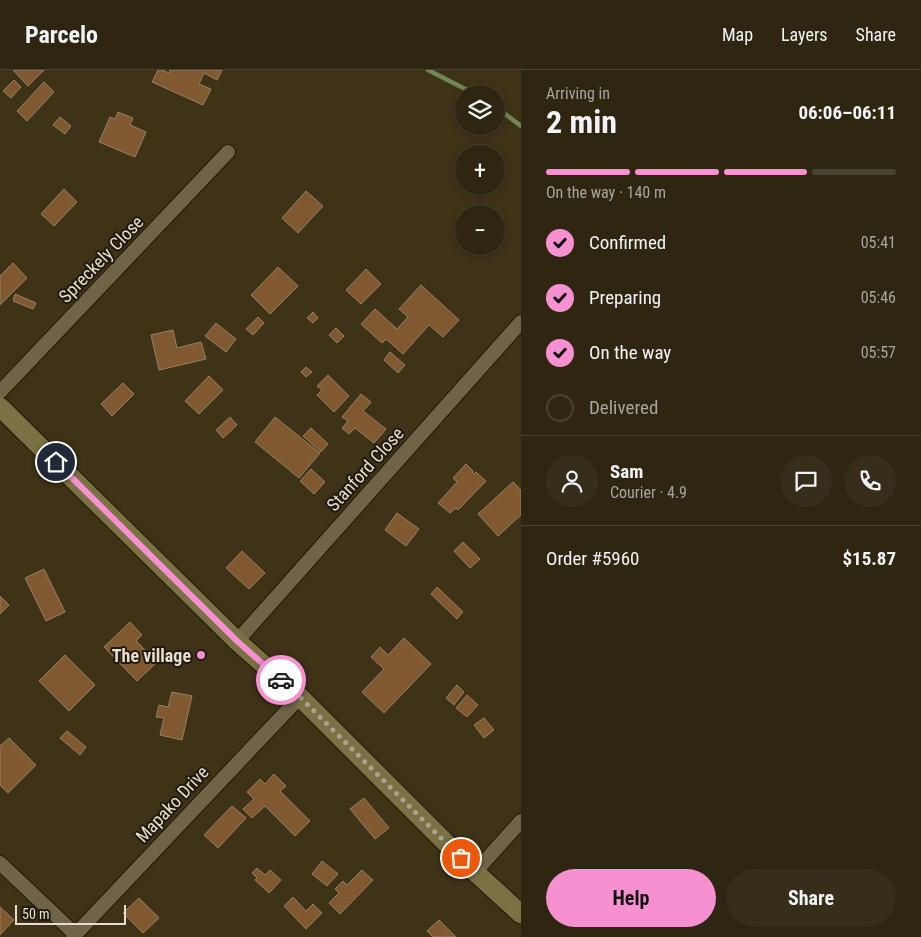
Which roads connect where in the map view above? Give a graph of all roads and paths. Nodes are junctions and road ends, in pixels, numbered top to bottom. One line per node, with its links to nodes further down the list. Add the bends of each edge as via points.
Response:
1 (228, 152): 3 (street, Spreckely Close)
2 (521, 322): 5 (street, Stanford Close)
3 (0, 392)
4 (0, 407): 5 (street)
5 (237, 641): 6 (street)
6 (300, 697): 9 (street); 11 (street, Mapako Drive)
7 (521, 821): 9 (street)
8 (0, 863): 11 (street)
9 (475, 872): 10 (street)
10 (521, 914)
11 (74, 936)

